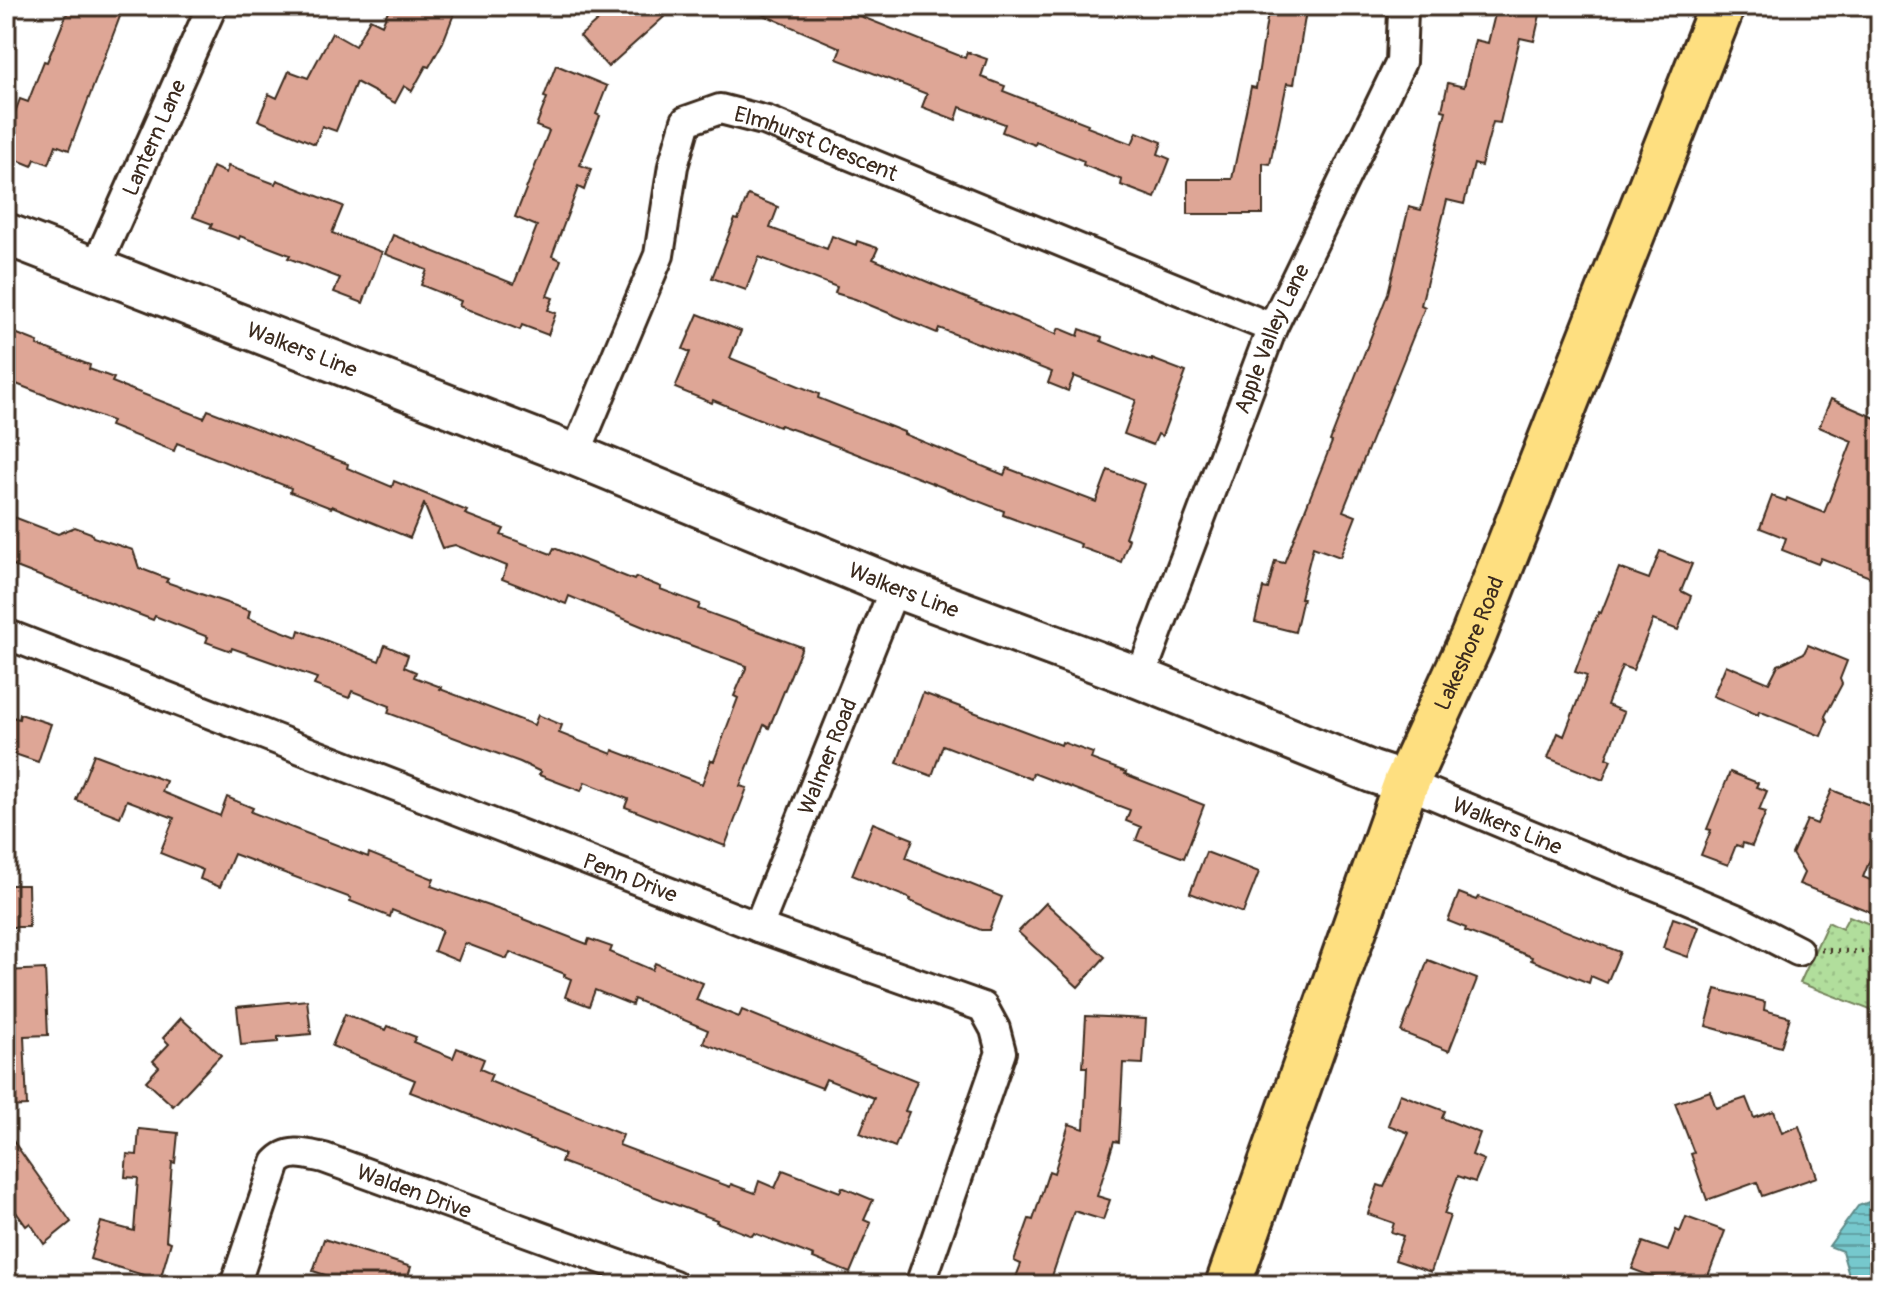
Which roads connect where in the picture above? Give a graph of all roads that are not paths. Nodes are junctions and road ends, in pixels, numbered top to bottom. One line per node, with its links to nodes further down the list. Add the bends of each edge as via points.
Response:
1 (212, 6): 5 (street, Lantern Lane)
2 (1400, 6): 6 (street, Apple Valley Lane, via 1401,62)
3 (1722, 6): 11 (main road, Lakeshore Road, via 1473,637)
4 (6, 234): 5 (main road, Walkers Line)
5 (95, 269): 7 (main road, Walkers Line)
6 (1272, 328): 7 (street, Elmhurst Crescent, via 767,121 720,109 686,121 659,255); 10 (street, Apple Valley Lane)
7 (575, 455): 8 (main road, Walkers Line)
8 (895, 587): 10 (main road, Walkers Line); 12 (street, Walmer Road)
9 (6, 634): 12 (street, Penn Drive)
10 (1140, 678): 11 (main road, Walkers Line)
11 (1406, 783): 13 (street, Walkers Line, via 1738,920); 17 (main road, Lakeshore Road)
12 (758, 927): 16 (street, Penn Drive, via 983,1007 995,1029 1001,1052)
13 (1798, 951)
14 (235, 1285): 15 (street, Walden Drive, via 276,1163 295,1153 324,1158)
15 (674, 1285)
16 (920, 1285)
17 (1228, 1285)

